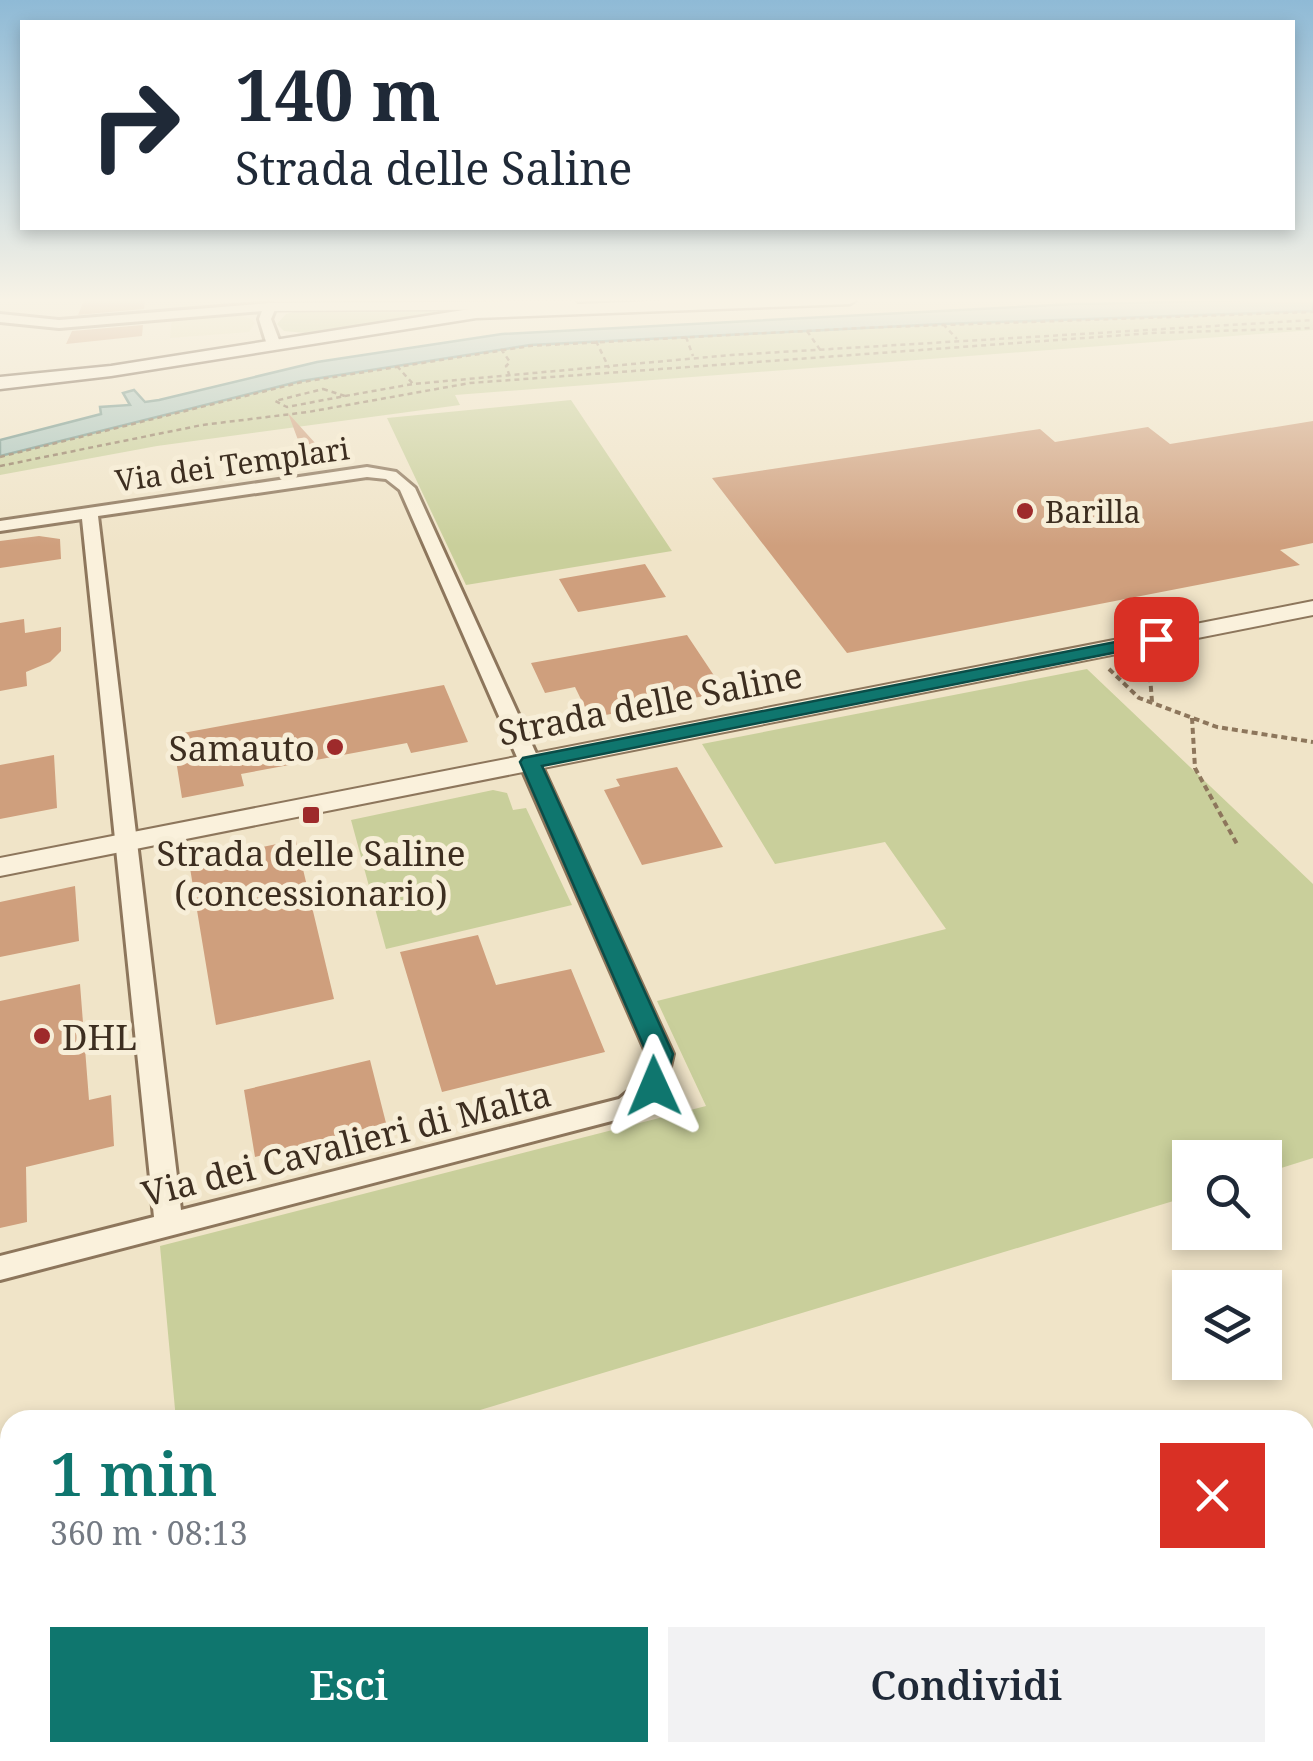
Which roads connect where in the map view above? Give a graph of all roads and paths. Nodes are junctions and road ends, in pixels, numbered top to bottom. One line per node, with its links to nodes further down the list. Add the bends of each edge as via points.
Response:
1 (311, 381): 6 (path)
2 (410, 381): 5 (path)
3 (440, 381): 5 (path)
4 (508, 381): 10 (path, via 172,430)
5 (413, 384): 8 (path)
6 (272, 388): 7 (path); 9 (path)
7 (278, 397): 8 (path, via 323,389); 8 (path, via 277,405 287,407)
8 (348, 397)
9 (0, 456)
10 (0, 466)
11 (90, 513): 12 (street, Via dei Templari); 19 (street, Via dei Templari, via 367,472 391,475 407,488); 20 (street)
12 (0, 526)
13 (1313, 608): 14 (street, Strada delle Saline)
14 (1117, 647): 15 (street, Strada delle Saline); 16 (path, via 1150,676)
15 (1090, 652): 16 (path, via 1139,698); 19 (street, Strada delle Saline)
16 (1152, 702): 17 (path)
17 (1192, 718): 18 (path); 21 (path, via 1187,743 1201,786)
18 (1313, 742)
19 (530, 762): 20 (street, Strada delle Saline); 23 (street, Via dei Cavalieri di Malta, via 660,1054 654,1086 627,1107)
20 (126, 842): 22 (street, Strada delle Saline); 23 (street)
21 (1237, 844)
22 (0, 867)
23 (169, 1225): 24 (street, Via dei Cavalieri di Malta)
24 (0, 1268)

